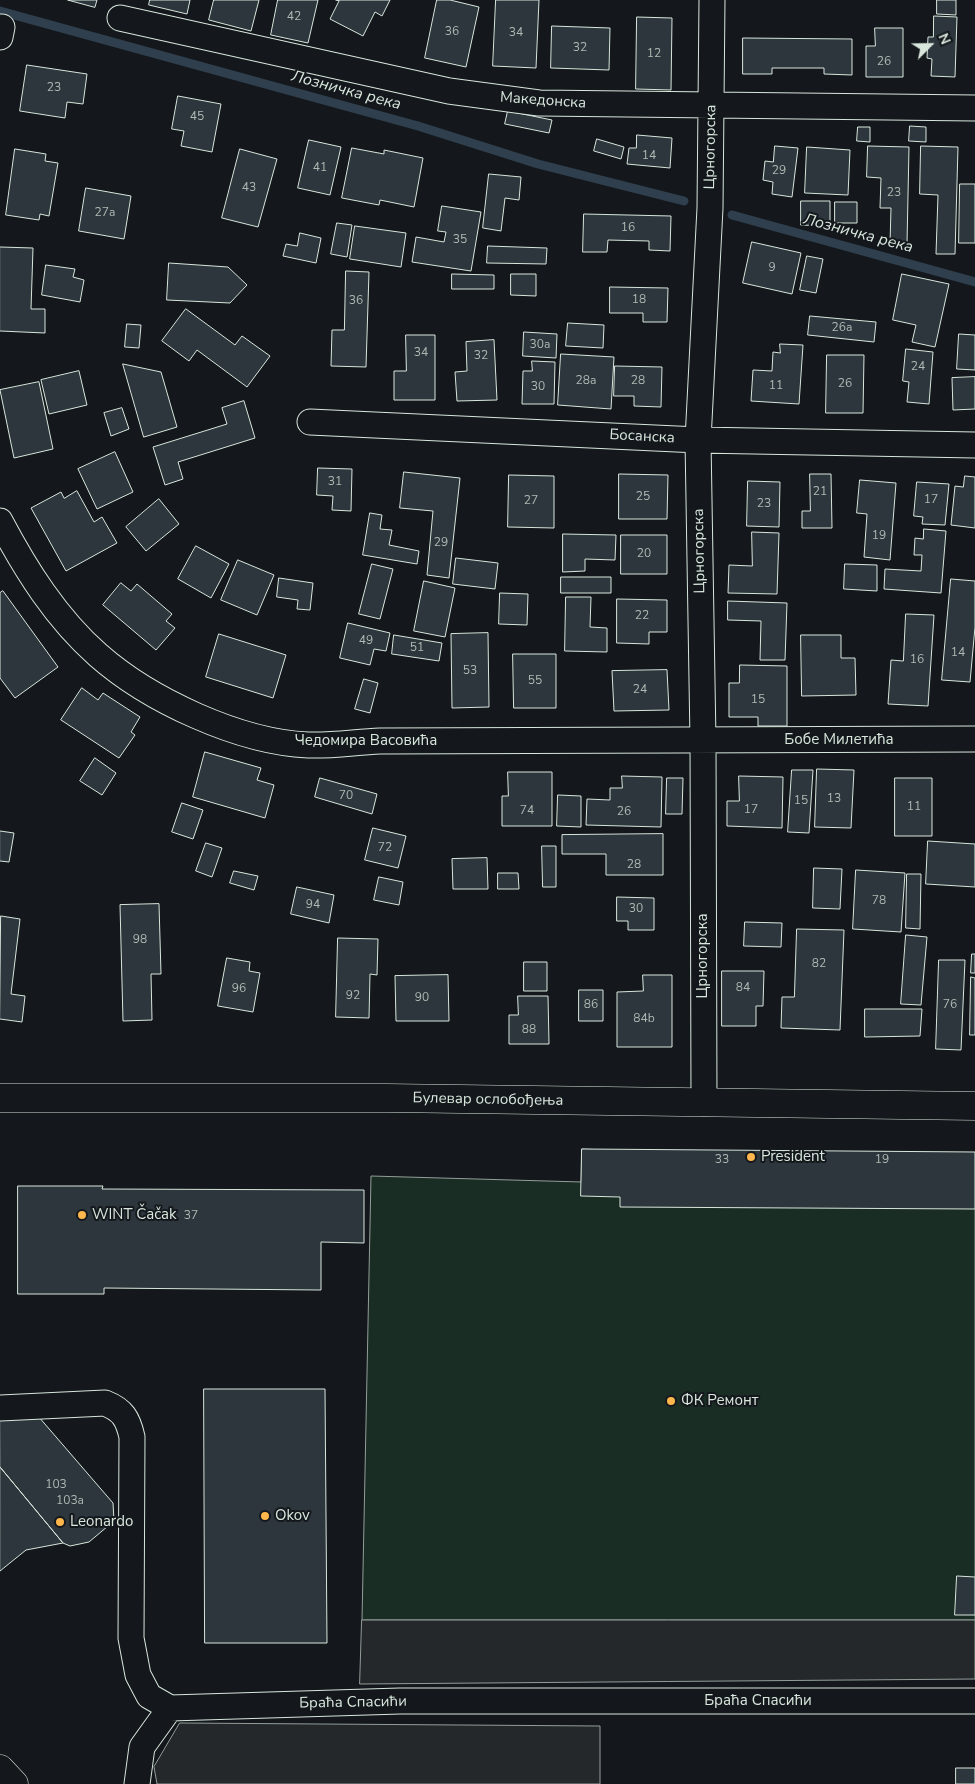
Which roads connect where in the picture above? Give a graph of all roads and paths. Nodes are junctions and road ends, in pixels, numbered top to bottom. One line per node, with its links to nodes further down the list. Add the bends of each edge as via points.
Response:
1 (712, 0): 3 (street, Црногорска)
2 (120, 18): 3 (street, Македонска, via 449,91 539,103)
3 (713, 107): 4 (street, Македонска); 6 (street, Црногорска)
4 (975, 108)
5 (310, 422): 6 (street, Босанска)
6 (698, 440): 7 (street, Босанска); 10 (street, Црногорска)
7 (975, 445)
8 (0, 521): 10 (street, Чедомира Васовића, via 22,563 54,608 98,655 139,685 199,717 250,735 307,745 380,741)
9 (975, 739): 10 (street, Бобе Милетића)
10 (703, 740): 12 (street, Црногорска)
11 (0, 1098): 12 (main road, Булевар ослобођења, via 387,1098)
12 (704, 1103): 13 (main road, Булевар ослобођења)
13 (975, 1106)
14 (0, 1408): 16 (street, via 105,1403 118,1408 128,1420 132,1437 131,1638 138,1675 149,1696)
15 (975, 1701): 16 (street, Браћа Спасићи, via 400,1701)
16 (170, 1708): 19 (street, via 142,1747)
17 (0, 1769): 18 (main road)
18 (14, 1784)
19 (137, 1784)

